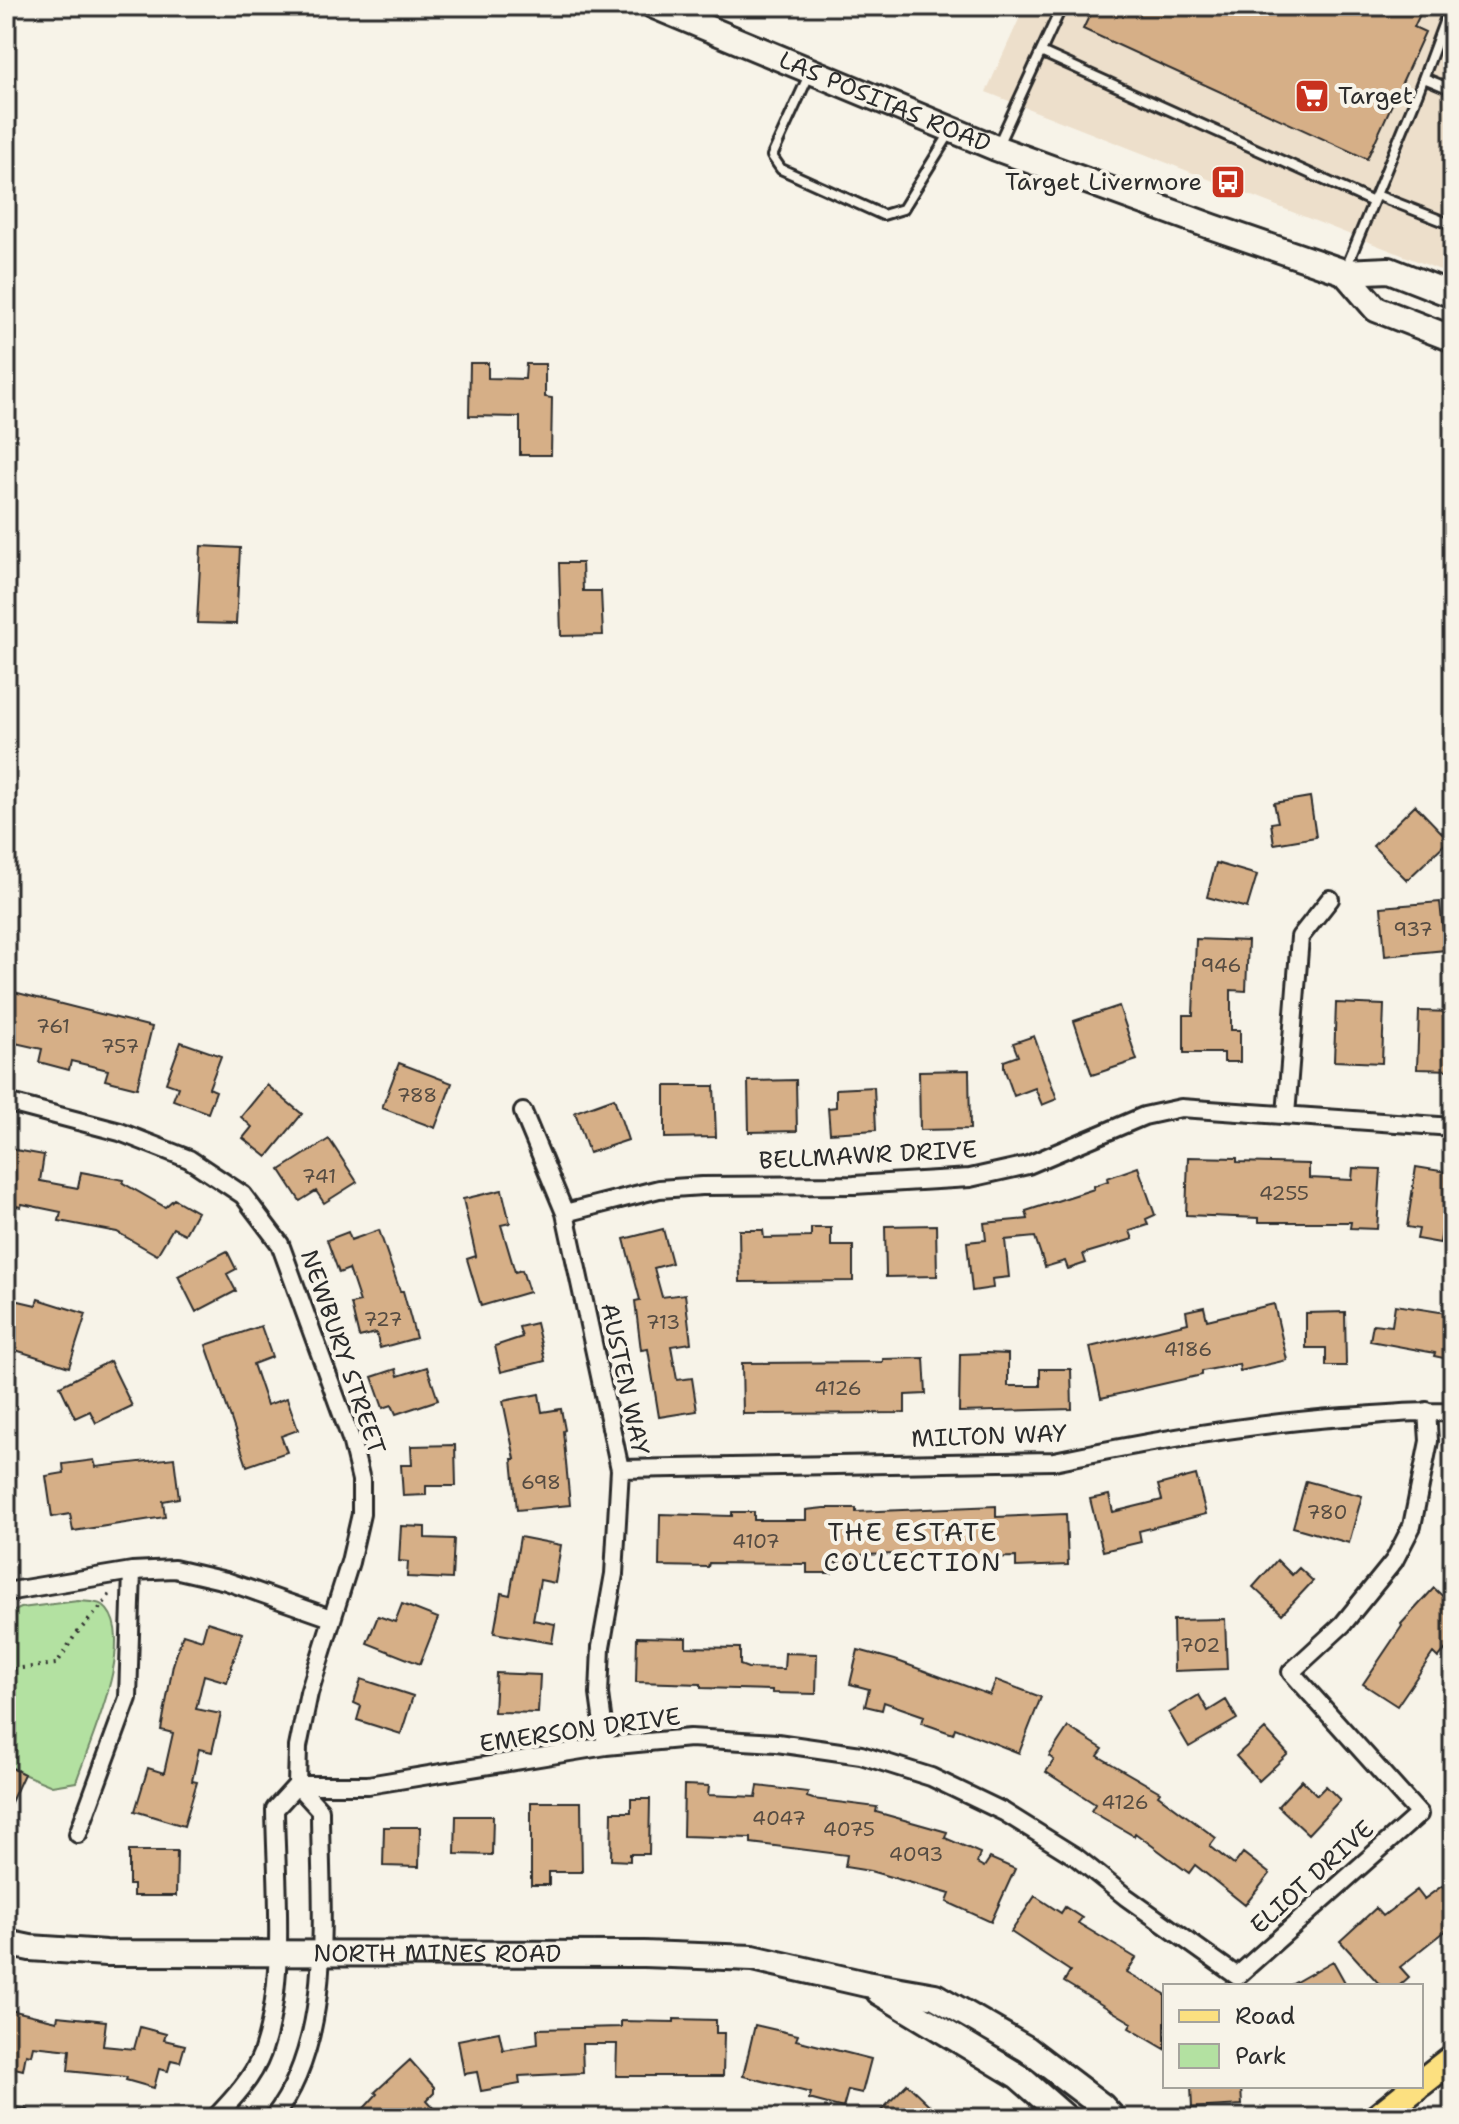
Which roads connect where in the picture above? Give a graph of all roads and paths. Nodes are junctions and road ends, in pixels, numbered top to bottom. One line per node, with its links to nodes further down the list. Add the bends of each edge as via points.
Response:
1 (654, 6): 5 (main road, LAS POSITAS ROAD)
2 (1062, 6): 4 (lane)
3 (1450, 6): 6 (lane)
4 (1041, 52): 9 (lane); 10 (lane)
5 (811, 71): 8 (main road, LAS POSITAS ROAD); 8 (lane, via 772,156 781,169 883,215 903,209)
6 (1424, 78): 7 (lane); 10 (lane)
7 (1453, 90)
8 (952, 130): 9 (main road, LAS POSITAS ROAD)
9 (996, 148): 12 (main road, LAS POSITAS ROAD)
10 (1374, 198): 11 (lane); 12 (lane)
11 (1453, 225)
12 (1344, 272): 13 (main road, LAS POSITAS ROAD, via 1389,270); 14 (main road, LAS POSITAS ROAD, via 1376,309)
13 (1453, 295)
14 (1453, 339)
15 (1330, 899): 18 (street, via 1300,937)
16 (6, 1102): 26 (street, NEWBURY STREET, via 120,1132 189,1159 243,1195 280,1244 361,1480 361,1514)
17 (523, 1112): 20 (street, AUSTEN WAY)
18 (1286, 1115): 19 (street, BELLMAWR DRIVE); 20 (street, BELLMAWR DRIVE, via 1181,1108 1144,1116 1028,1165 970,1178 659,1189)
19 (1453, 1127)
20 (565, 1213): 23 (street, AUSTEN WAY)
21 (1427, 1411): 22 (street, MILTON WAY); 23 (street, MILTON WAY, via 1297,1421 1054,1461); 34 (street, ELIOT DRIVE, via 1429,1441 1412,1526 1394,1561 1343,1624 1291,1672 1419,1814)
22 (1453, 1413)
23 (620, 1469): 28 (street, AUSTEN WAY, via 614,1574 601,1647 599,1694)
24 (128, 1572): 25 (street); 26 (street, via 174,1569 226,1581); 27 (path, via 56,1664); 30 (street, via 128,1698)
25 (6, 1592)
26 (331, 1618): 29 (street, NEWBURY STREET, via 298,1747)
27 (6, 1670)
28 (606, 1746): 29 (street, EMERSON DRIVE, via 368,1785); 34 (street, EMERSON DRIVE, via 690,1738 777,1743 861,1755 931,1777 1004,1812 1076,1857)
29 (297, 1785): 32 (street, via 275,1809); 33 (street, via 320,1810)
30 (78, 1834)
31 (6, 1943): 32 (main road, NORTH MINES ROAD, via 106,1953)
32 (277, 1952): 33 (main road, NORTH MINES ROAD); 41 (street, via 272,2013 261,2056 238,2094)
33 (320, 1952): 35 (main road, NORTH MINES ROAD, via 753,1958); 42 (street, via 305,2058)
34 (1237, 1976)
35 (866, 1984): 43 (main road, NORTH MINES ROAD, via 1018,2076); 44 (main road, NORTH MINES ROAD, via 935,1996 1027,2049)
36 (1453, 2058): 37 (main road)
37 (1423, 2082)
38 (1415, 2088): 45 (main road)
39 (6, 2116): 40 (street)
40 (22, 2118)
41 (215, 2118)
42 (273, 2118)
43 (1066, 2118)
44 (1113, 2118)
45 (1377, 2118)

